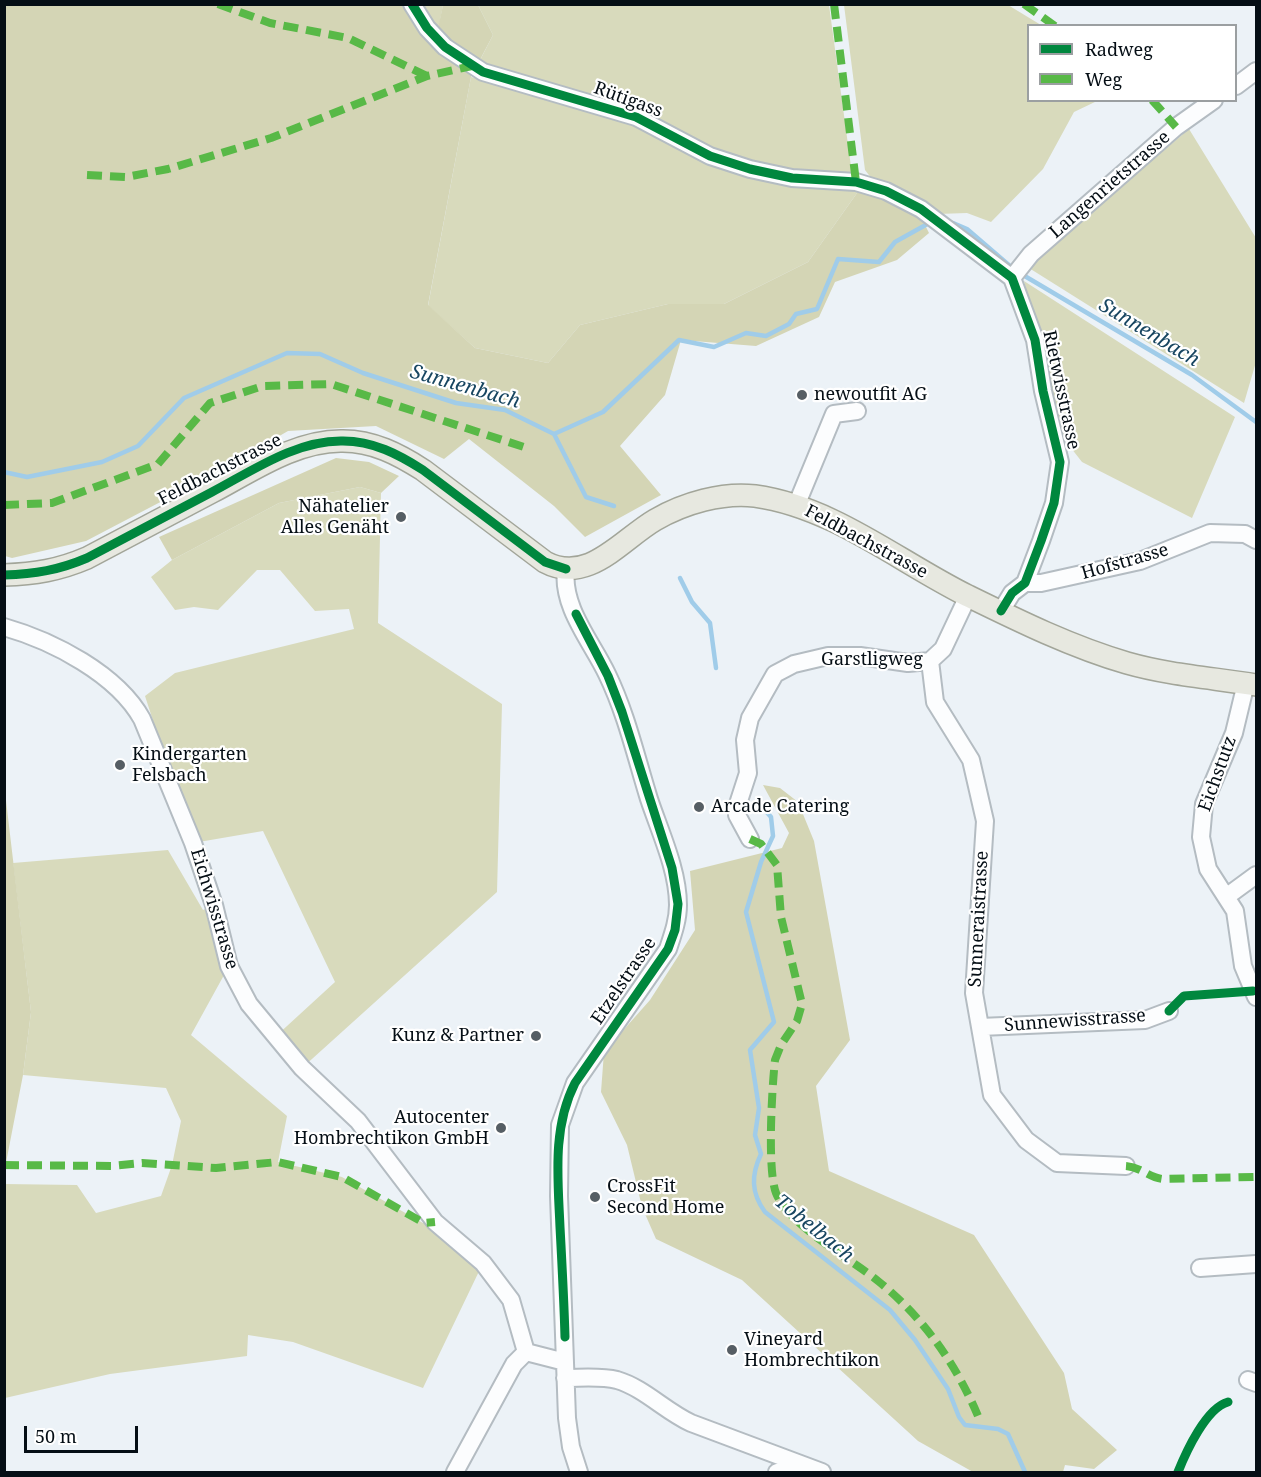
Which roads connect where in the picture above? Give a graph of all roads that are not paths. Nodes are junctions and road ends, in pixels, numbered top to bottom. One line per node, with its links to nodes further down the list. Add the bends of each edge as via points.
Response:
1 (412, 4): 5 (street, Rütigass, via 445,47 483,72 630,114 710,156 750,170 792,178 856,182 886,191 915,205)
2 (1257, 71): 3 (street)
3 (1237, 85)
4 (1211, 102): 5 (street, Langenrietstrasse, via 1159,142 1031,254)
5 (1012, 278): 11 (street, Rietwisstrasse, via 1035,340 1060,462 1054,503)
6 (857, 411): 7 (street, via 834,414)
7 (796, 506): 9 (main road, Feldbachstrasse, via 739,495 697,503 656,520 592,564); 12 (main road, Feldbachstrasse, via 846,527)
8 (1257, 540): 11 (street, Hofstrasse, via 1245,534 1210,533 1140,561 1041,584)
9 (566, 569): 10 (main road, Feldbachstrasse, via 545,562 404,458 383,448 343,441 318,443 279,457 61,569); 27 (street, Etzelstrasse, via 570,601 622,712 672,868 678,904 668,949 575,1083 562,1117 558,1156)
10 (4, 575)
11 (1024, 583): 13 (street, Rietwisstrasse, via 1012,592)
12 (968, 596): 13 (main road, Feldbachstrasse); 15 (street, Garstligweg, via 943,649)
13 (1001, 611): 16 (main road, Feldbachstrasse, via 1127,663)
14 (4, 627): 26 (street, Eichwisstrasse, via 40,637 132,701 193,843 214,904 229,966 249,1004 302,1068 358,1121 435,1222 483,1263 512,1300)
15 (930, 661): 17 (street, Garstligweg, via 908,663 828,656 786,667 775,674 750,718 745,740 748,773 737,815); 22 (street, Sunneraistrasse, via 935,702 971,760 985,821 974,993)
16 (1251, 684): 19 (street, Eichstutz, via 1209,788 1201,820 1208,869)
17 (750, 839)
18 (1257, 875): 19 (street)
19 (1226, 897): 20 (street, Eichstutz, via 1239,924 1242,966)
20 (1257, 997)
21 (1169, 1011): 22 (street, Sunnewisstrasse, via 1145,1020)
22 (980, 1027): 23 (street, Sunneraistrasse, via 992,1095 1026,1140 1057,1163)
23 (1126, 1166)
24 (1257, 1264): 25 (street)
25 (1200, 1268)
26 (526, 1352): 27 (street); 29 (street, via 514,1364)
27 (565, 1370): 28 (street, via 618,1381 691,1423); 30 (street, Etzelstrasse, via 570,1447)
28 (796, 1463): 31 (street); 32 (street)
29 (455, 1473)
30 (579, 1473)
31 (777, 1473)
32 (822, 1473)

